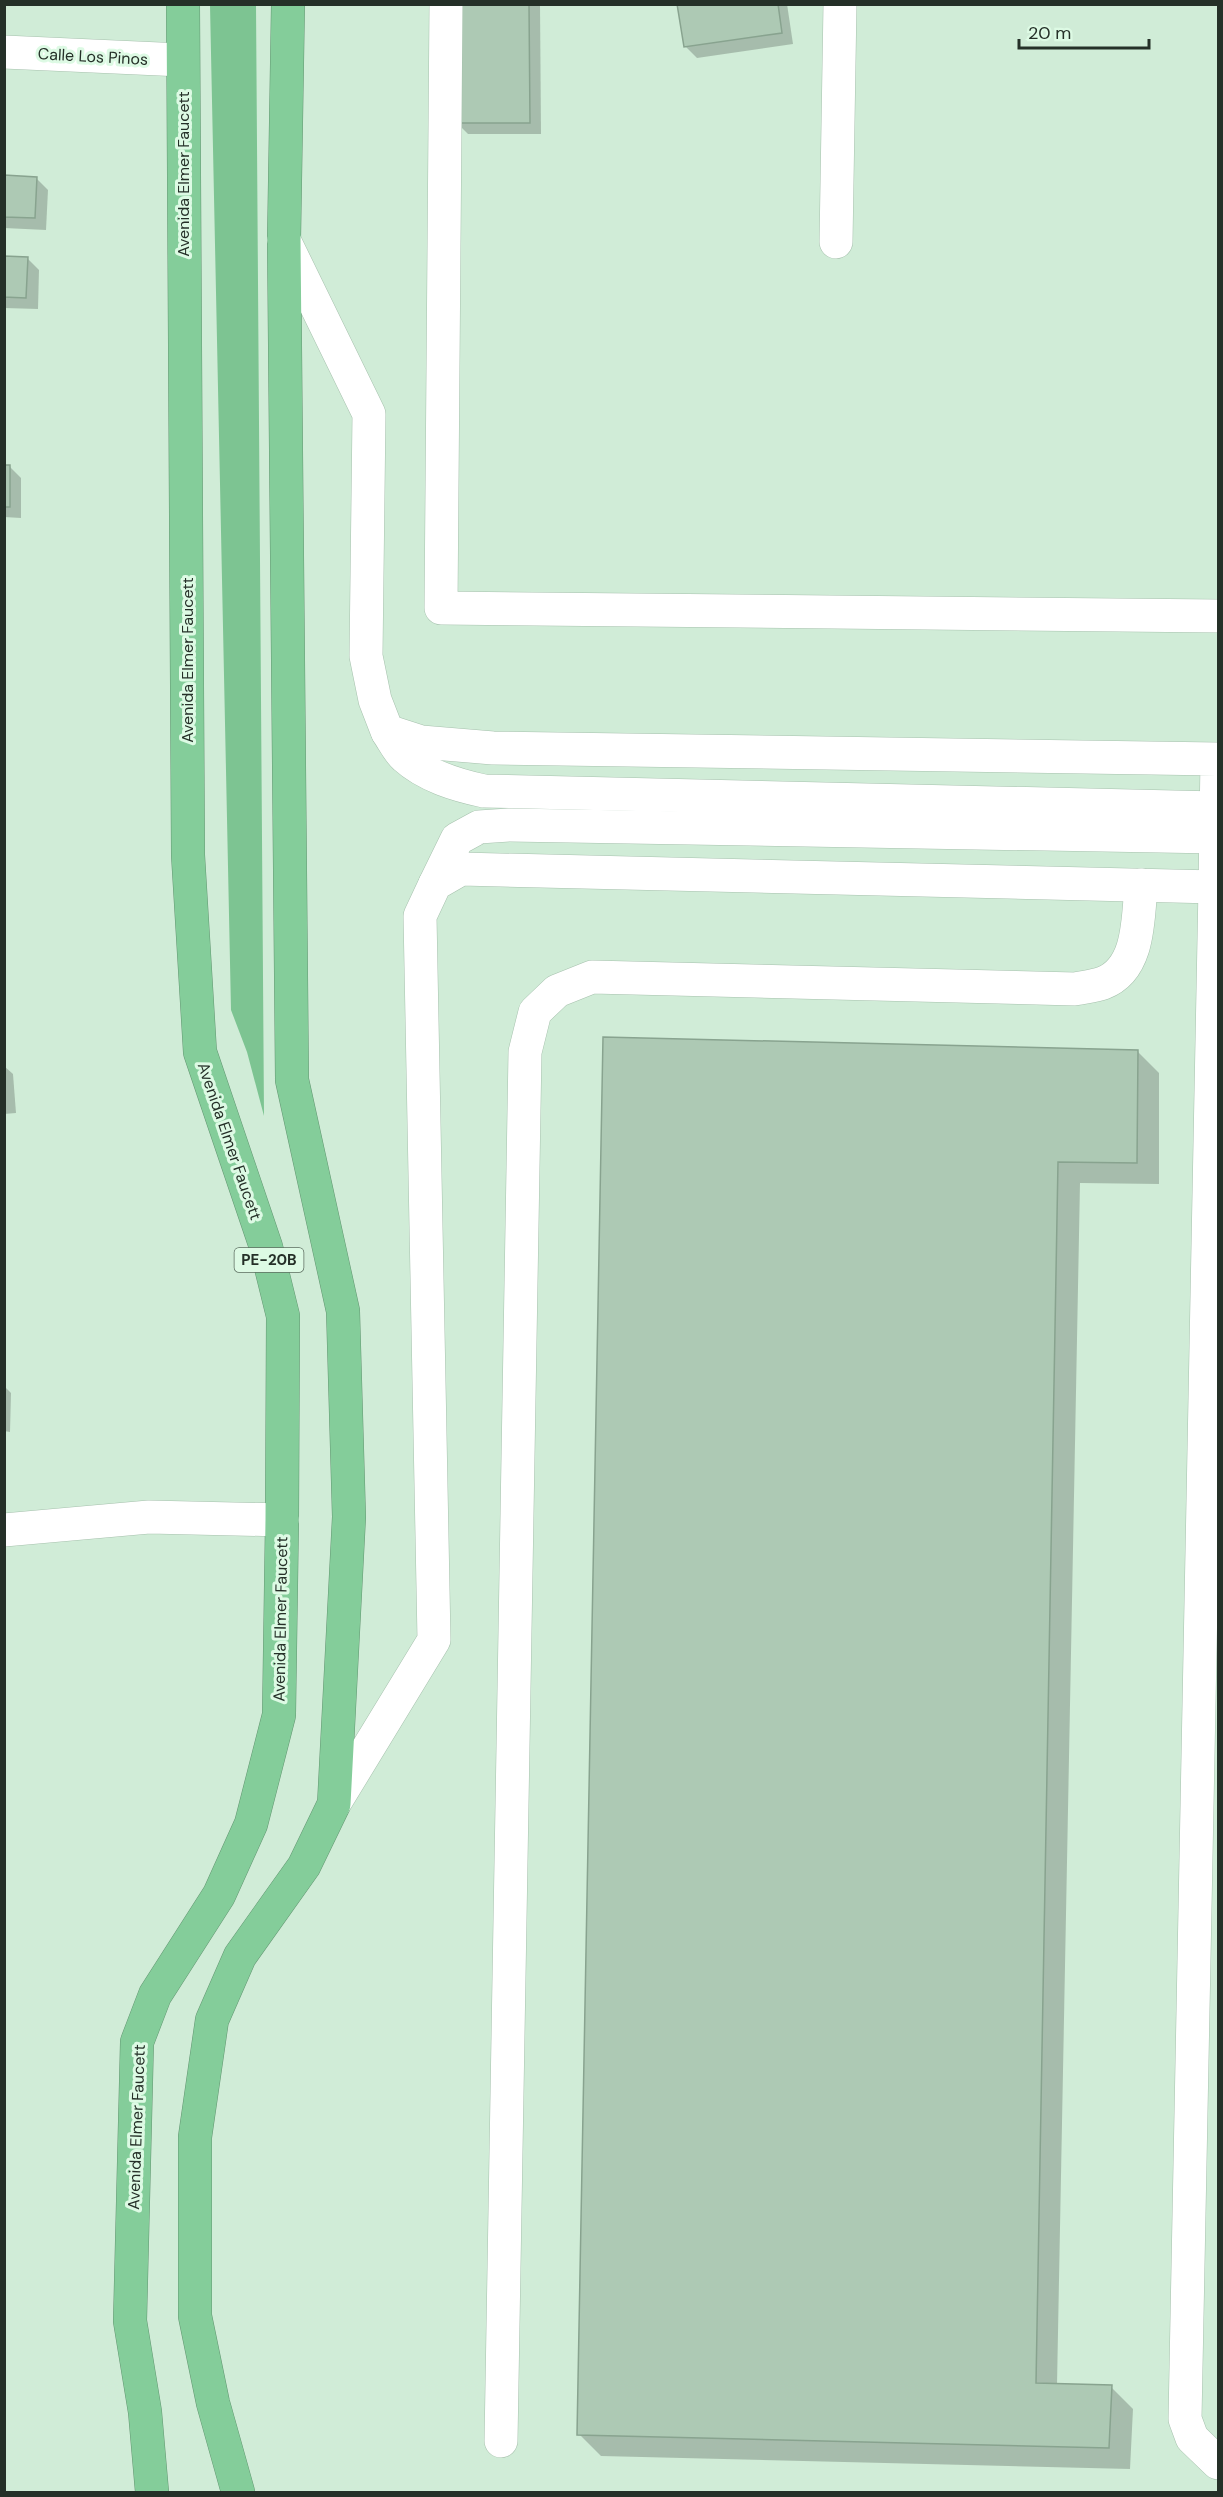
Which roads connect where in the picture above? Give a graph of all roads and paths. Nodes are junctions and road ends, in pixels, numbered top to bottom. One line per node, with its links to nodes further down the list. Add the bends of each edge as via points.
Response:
1 (183, 4): 6 (highway, Avenida Elmer Faucett / PE-20B)
2 (288, 4): 7 (highway, PE-20B)
3 (446, 4): 9 (street, via 441,608)
4 (840, 4): 8 (street)
5 (4, 52): 6 (street, Calle Los Pinos)
6 (182, 60): 15 (highway, Avenida Elmer Faucett / PE-20B, via 188,855 200,1052 266,1246 283,1316)
7 (284, 240): 10 (street, via 369,414 366,656 375,700); 17 (highway, PE-20B, via 292,1080 343,1311 349,1506)
8 (836, 242)
9 (1218, 616)
10 (387, 731): 11 (street, via 404,756 429,772 455,785 484,791); 11 (street, via 420,742 493,747 1217,759)
11 (1216, 823): 12 (street, via 479,826 457,839); 14 (street)
12 (435, 884): 13 (street, via 461,869); 17 (street, via 420,916 434,1640)
13 (1141, 885): 14 (street); 18 (street, via 1137,932 1125,969 1104,983 1076,989 592,977 557,991 535,1012 525,1052)
14 (1215, 887): 19 (street, via 1185,2419 1192,2438)
15 (282, 1520): 16 (street, via 149,1516); 20 (highway, Avenida Elmer Faucett / PE-20B, via 279,1715 251,1824 219,1895 155,1995 137,2042 130,2321 145,2412)
16 (4, 1530)
17 (334, 1804): 21 (highway, PE-20B, via 304,1866 240,1956 212,2020 195,2137 195,2316 213,2403)
18 (501, 2441)
19 (1218, 2463)
20 (152, 2493)
21 (238, 2493)

